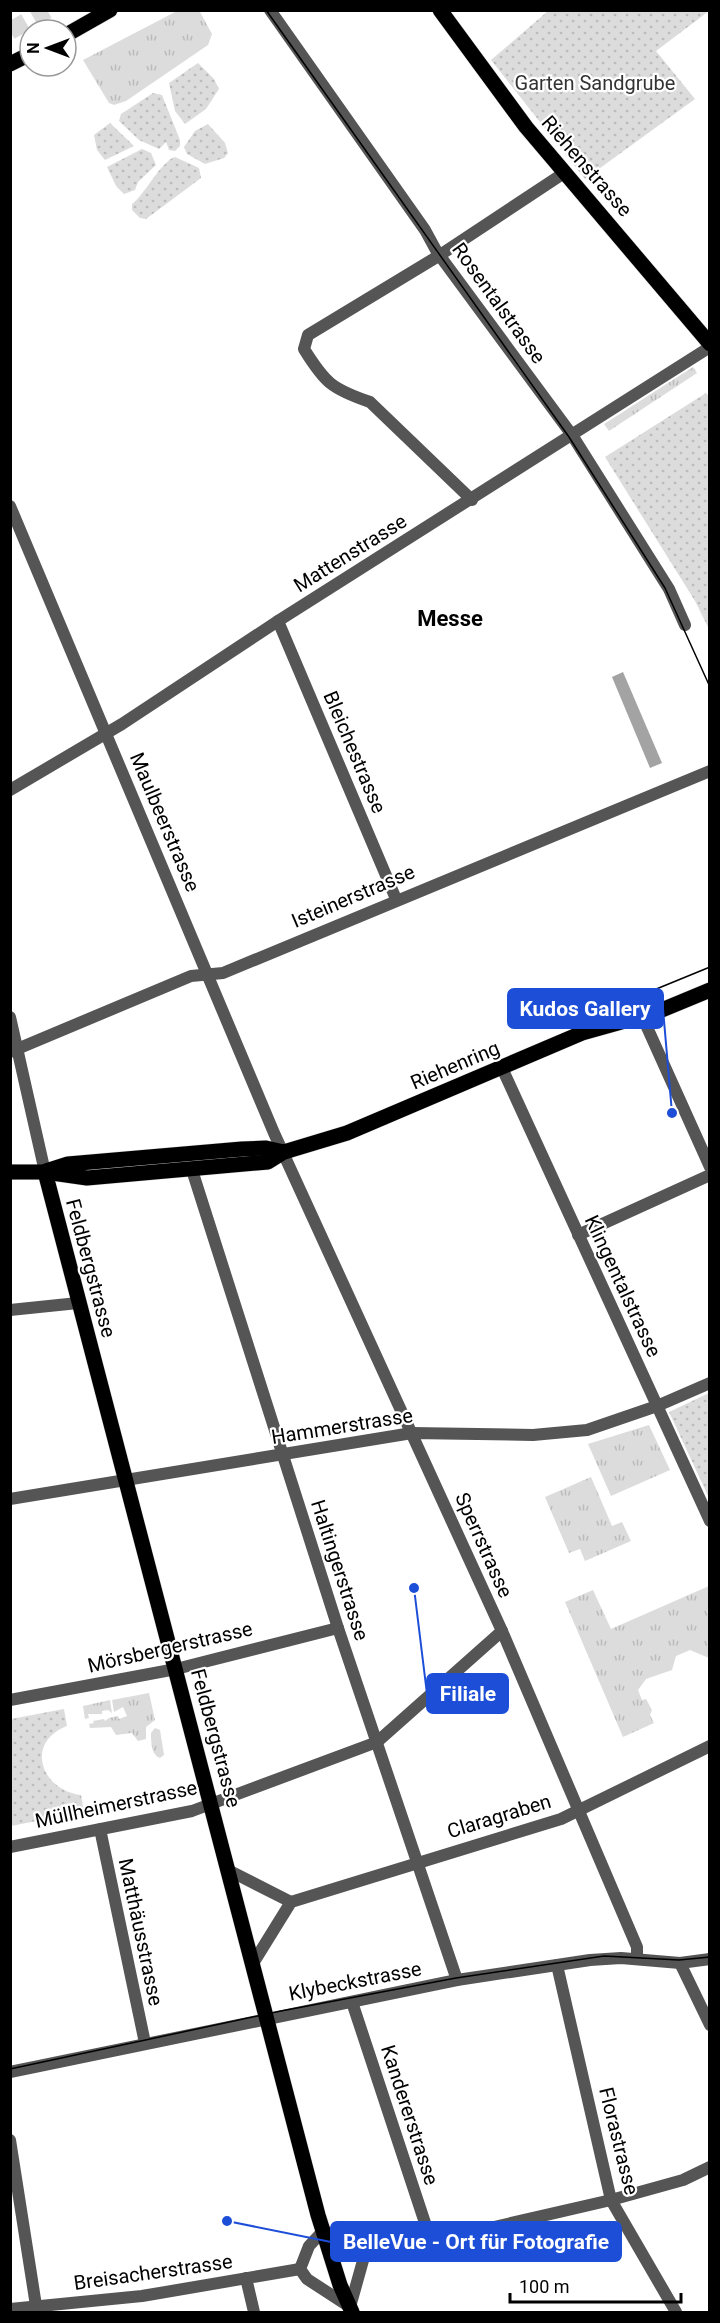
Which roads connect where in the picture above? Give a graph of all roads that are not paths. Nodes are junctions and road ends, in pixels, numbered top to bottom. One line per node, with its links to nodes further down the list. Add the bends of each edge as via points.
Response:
1 (110, 10): 4 (main road)
2 (270, 10): 6 (street, Rosentalstrasse)
3 (440, 10): 5 (main road, Riehenstrasse, via 505,101)
4 (78, 28)
5 (564, 173): 6 (street); 7 (main road, Riehenstrasse)
6 (440, 255): 8 (street, Rosentalstrasse); 9 (street, via 308,335 304,349 323,379 370,402)
7 (710, 345): 8 (street, Mattenstrasse)
8 (572, 435): 9 (street, Mattenstrasse); 13 (street, Rosentalstrasse, via 669,589)
9 (472, 500): 12 (street, Mattenstrasse)
10 (10, 506): 11 (street, Maulbeerstrasse)
11 (14, 524): 14 (street, Maulbeerstrasse)
12 (278, 621): 14 (street, Mattenstrasse); 17 (street, Bleichestrasse)
13 (686, 625)
14 (107, 733): 16 (street, Mattenstrasse); 18 (street, Maulbeerstrasse)
15 (710, 771): 17 (street, Isteinerstrasse)
16 (10, 790)
17 (396, 899): 18 (street, Isteinerstrasse, via 223,973)
18 (207, 975): 22 (street, Isteinerstrasse, via 191,976); 24 (street, Maulbeerstrasse)
19 (710, 990): 20 (main road, Riehenring)
20 (642, 1016): 23 (main road, Riehenring, via 582,1034); 25 (street)
21 (10, 1017): 22 (street)
22 (14, 1051): 28 (street)
23 (502, 1068): 24 (main road, Riehenring, via 347,1133); 30 (street, Klingentalstrasse)
24 (284, 1152): 26 (main road, Riehenring, via 268,1162); 28 (main road, Riehenring, via 266,1148 221,1151 68,1164); 35 (street, Sperrstrasse)
25 (710, 1167)
26 (192, 1170): 28 (main road, Riehenring, via 87,1178); 36 (street, Haltingerstrasse)
27 (10, 1172): 28 (main road, Riehenring)
28 (45, 1172): 31 (main road, Feldbergstrasse)
29 (710, 1175): 30 (street)
30 (578, 1235): 34 (street, Klingentalstrasse)
31 (78, 1303): 32 (street); 37 (main road, Feldbergstrasse)
32 (10, 1310)
33 (710, 1383): 34 (street, Hammerstrasse)
34 (657, 1406): 35 (street, Hammerstrasse, via 587,1430 533,1435); 39 (street, Klingentalstrasse)
35 (412, 1433): 36 (street, Hammerstrasse); 41 (street, Sperrstrasse)
36 (283, 1455): 37 (street, Hammerstrasse); 40 (street, Haltingerstrasse)
37 (126, 1481): 38 (street, Hammerstrasse); 42 (main road, Feldbergstrasse)
38 (10, 1499)
39 (710, 1521)
40 (338, 1628): 42 (street, Mörsbergerstrasse); 44 (street, Haltingerstrasse)
41 (502, 1631): 44 (street, Müllheimerstrasse); 47 (street, Sperrstrasse)
42 (176, 1669): 43 (street, Mörsbergerstrasse); 46 (main road, Feldbergstrasse)
43 (10, 1700)
44 (377, 1742): 46 (street, Müllheimerstrasse); 50 (street, Haltingerstrasse)
45 (710, 1746): 47 (street, Claragraben)
46 (211, 1803): 48 (street, Müllheimerstrasse, via 192,1811); 51 (main road, Feldbergstrasse)
47 (577, 1812): 50 (street, Claragraben); 53 (street, Sperrstrasse, via 637,1947)
48 (100, 1829): 49 (street, Müllheimerstrasse); 62 (street, Matthäusstrasse)
49 (10, 1846)
50 (416, 1862): 52 (street, Claragraben); 58 (street, Haltingerstrasse)
51 (228, 1870): 52 (street); 56 (main road, Feldbergstrasse)
52 (291, 1902): 56 (street)
53 (637, 1959): 55 (street, Klybeckstrasse); 57 (street, Klybeckstrasse)
54 (710, 1959): 55 (street, Klybeckstrasse)
55 (680, 1963): 61 (street)
56 (252, 1965): 60 (main road, Feldbergstrasse)
57 (557, 1965): 58 (street, Klybeckstrasse); 66 (street, Florastrasse)
58 (457, 1980): 59 (street, Klybeckstrasse)
59 (352, 2002): 60 (street, Klybeckstrasse); 68 (street, Kandererstrasse)
60 (266, 2019): 62 (street, Klybeckstrasse); 67 (main road, Feldbergstrasse)
61 (710, 2025)
62 (145, 2043): 63 (street, Klybeckstrasse)
63 (10, 2072)
64 (10, 2140): 73 (street)
65 (710, 2167): 66 (street, via 683,2180)
66 (611, 2200): 68 (street); 76 (street, Florastrasse)
67 (323, 2231): 69 (street, via 342,2237); 70 (street, via 309,2246); 74 (main road, Feldbergstrasse)
68 (431, 2241): 69 (street)
69 (364, 2257): 74 (street)
70 (300, 2269): 71 (street, Breisacherstrasse); 74 (street, via 307,2279)
71 (246, 2278): 73 (street, Breisacherstrasse); 75 (street)
72 (10, 2309): 73 (street, Breisacherstrasse)
73 (37, 2310)
74 (351, 2310)
75 (254, 2313)
76 (676, 2313)

